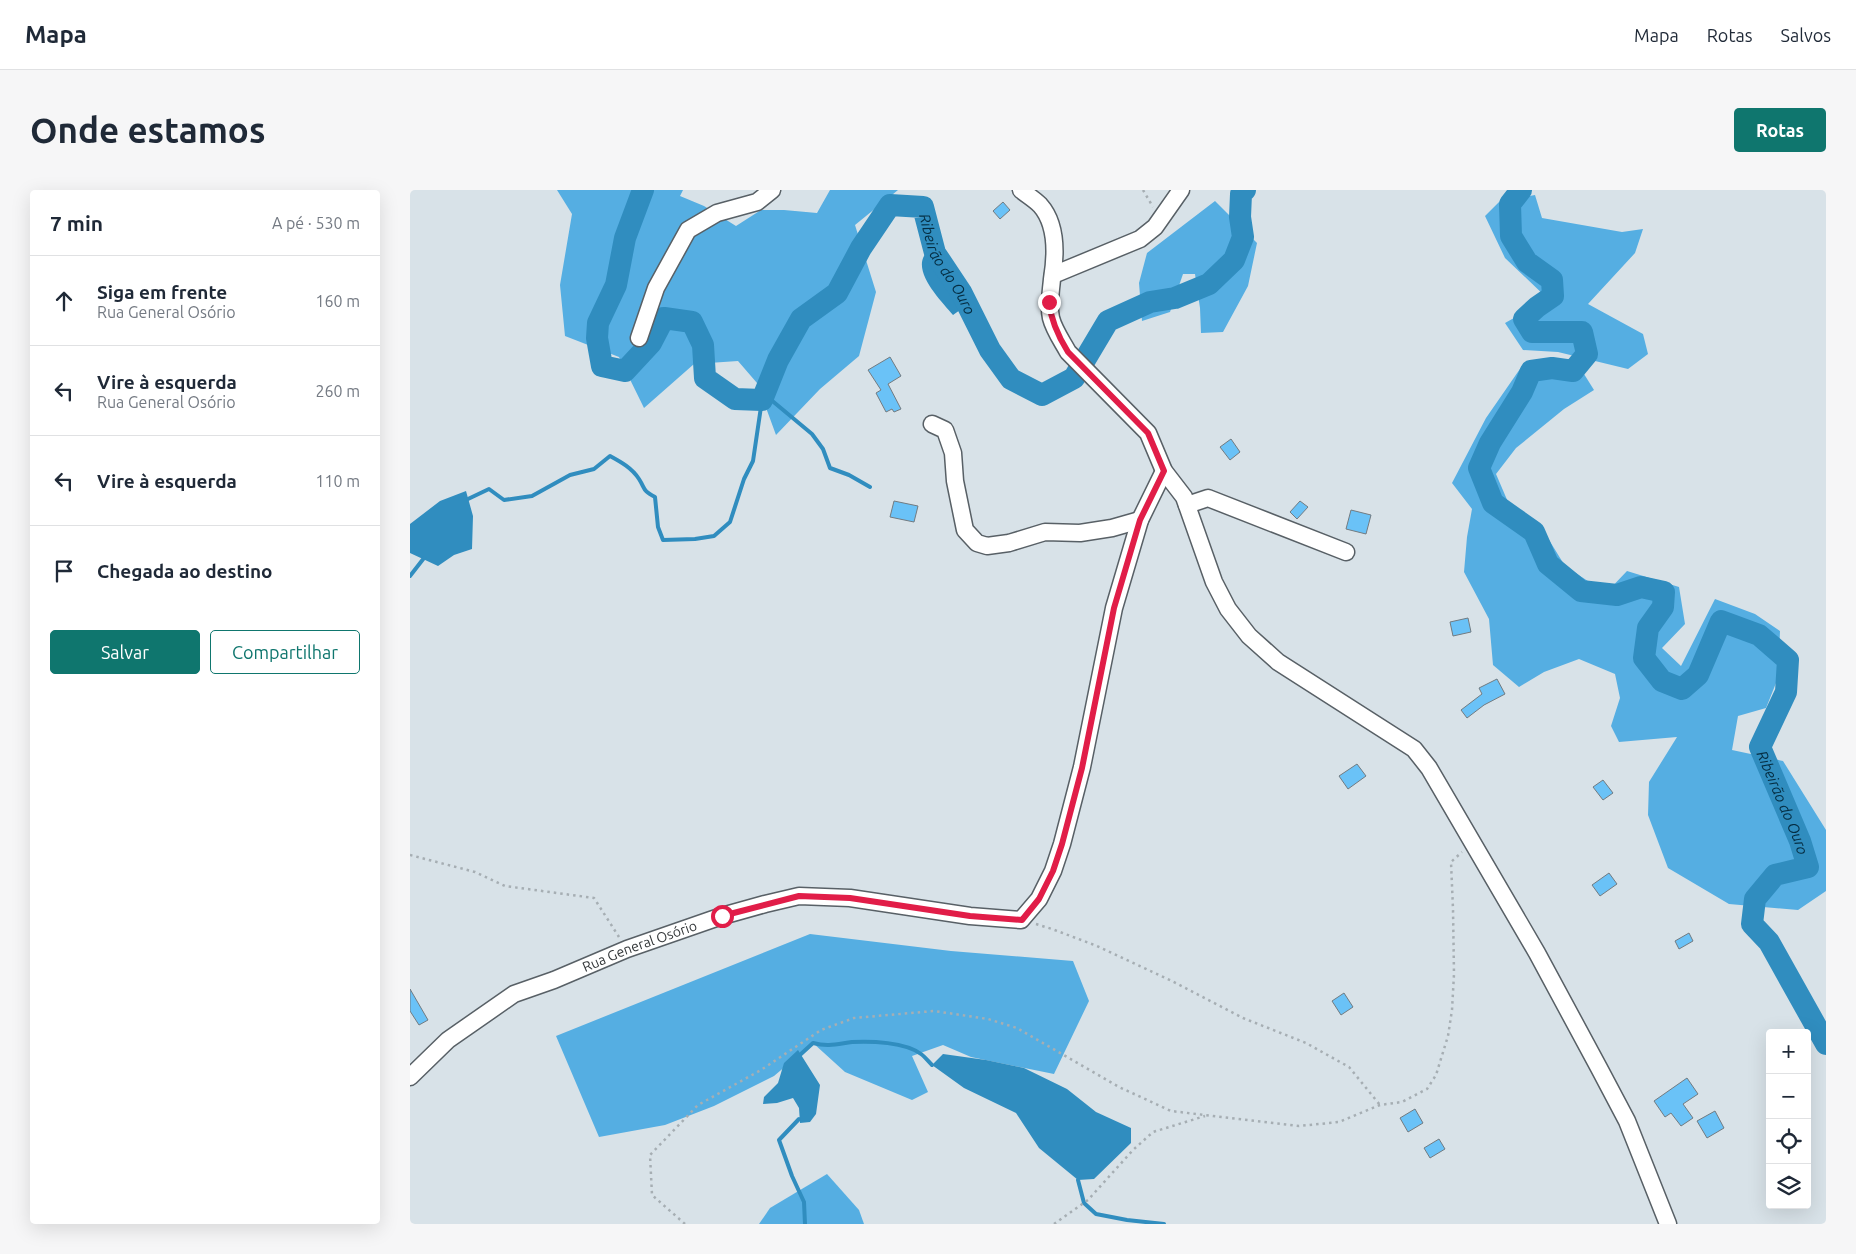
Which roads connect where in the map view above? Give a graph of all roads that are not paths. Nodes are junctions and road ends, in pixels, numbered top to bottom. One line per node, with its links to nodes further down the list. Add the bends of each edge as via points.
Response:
1 (772, 190): 5 (street, via 757,202 717,213 688,230 656,288)
2 (1021, 190): 4 (street, via 1040,205 1048,218 1055,253)
3 (1181, 190): 4 (street, via 1155,227 1140,239)
4 (1053, 275): 7 (street, via 1049,302 1051,318 1060,338 1068,352 1148,433)
5 (638, 338)
6 (932, 424): 9 (street, via 946,430 953,453 965,530 977,543 988,546 1045,532 1080,533)
7 (1164, 471): 8 (street); 9 (street)
8 (1187, 505): 10 (street, via 1208,498); 12 (street, via 1214,582 1228,609 1249,636 1278,662 1414,749 1428,768 1537,953 1627,1121)
9 (1140, 520): 11 (street, Rua General Osório, via 1114,608 1082,768 1062,844 1039,899 1022,920 970,916 850,898 799,896 722,916 626,949 514,994 448,1040)
10 (1346, 552)
11 (410, 1077)
12 (1668, 1224)

